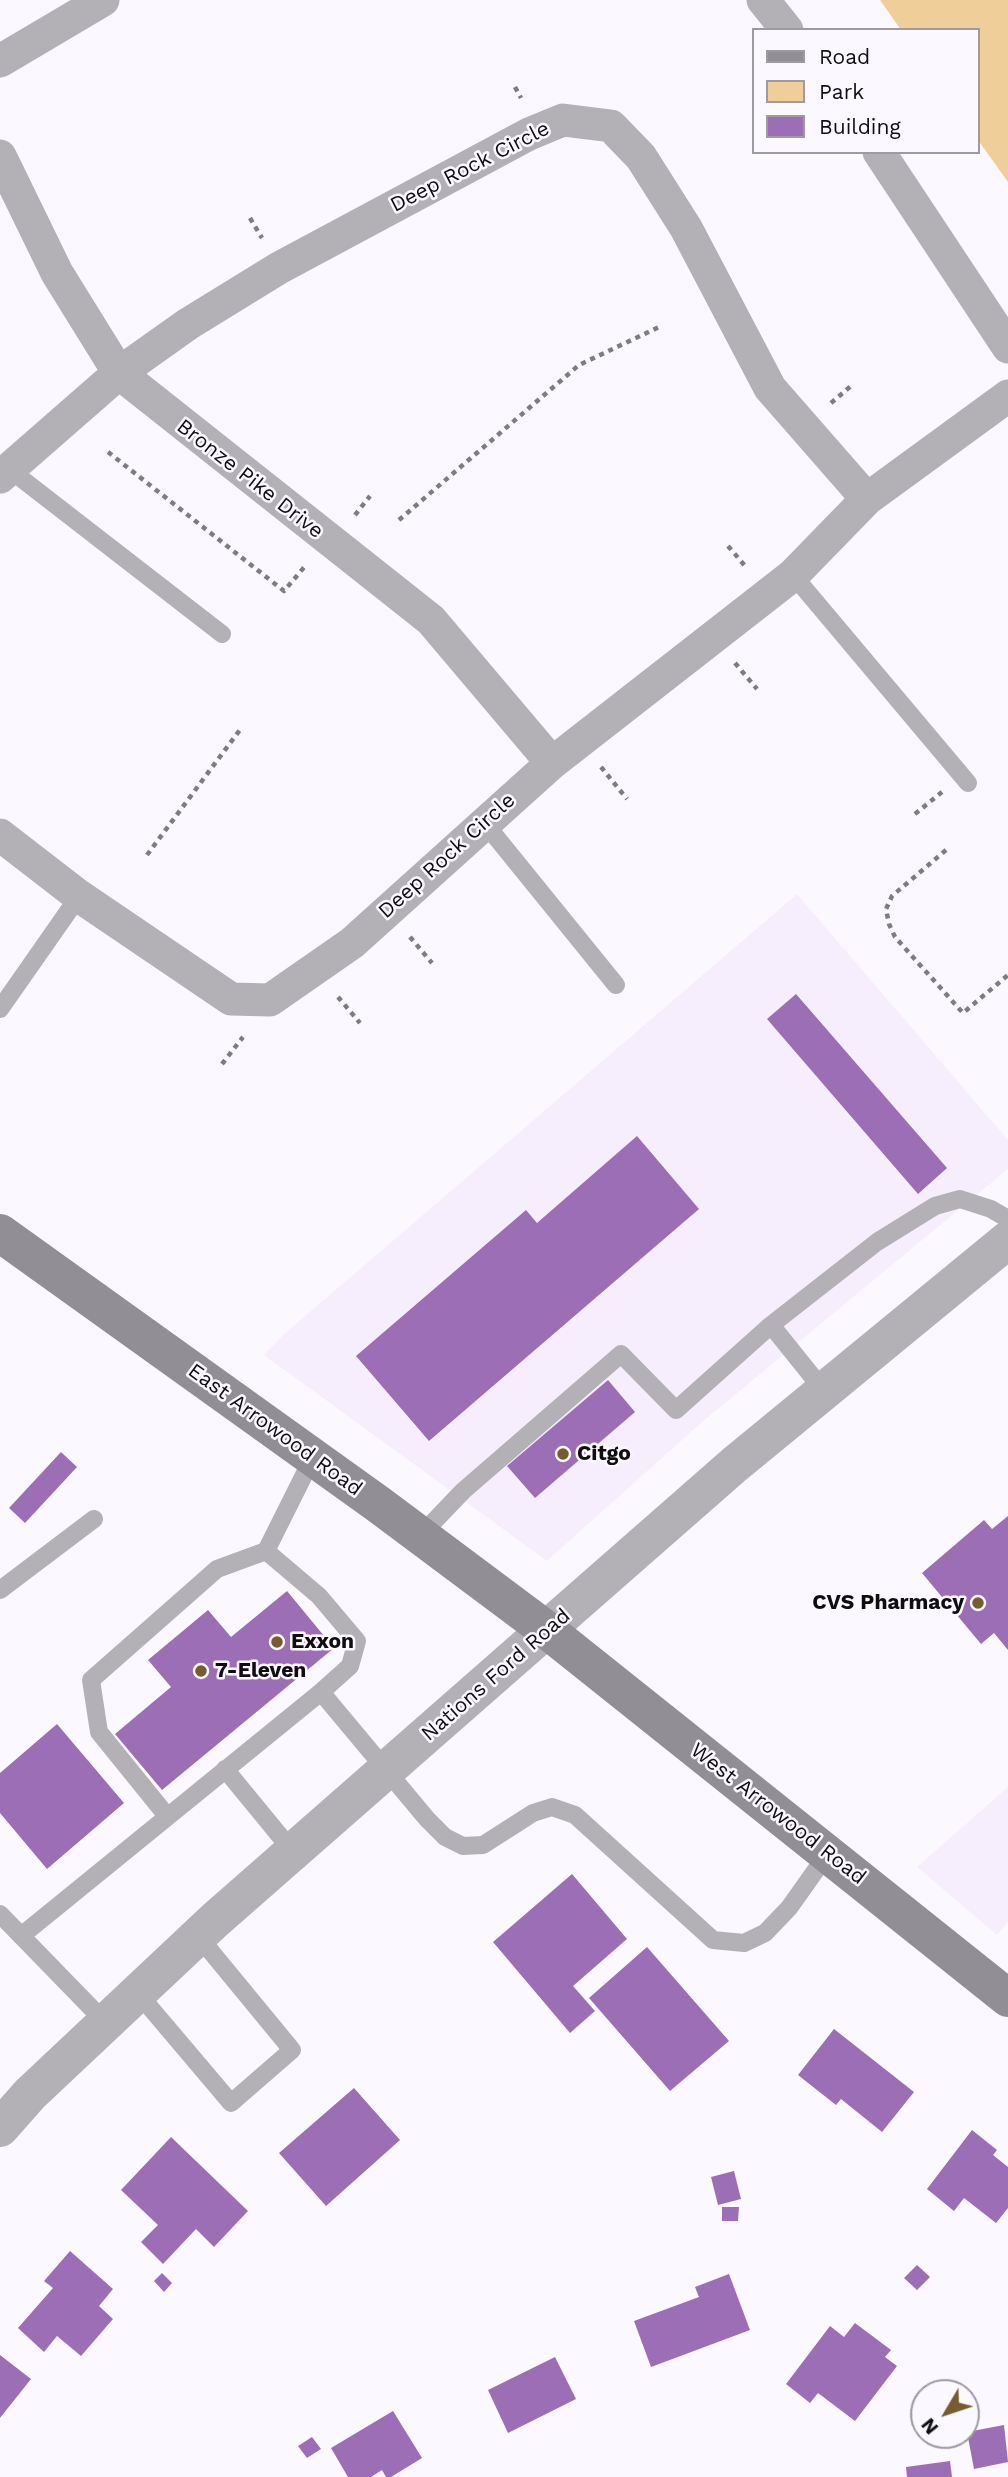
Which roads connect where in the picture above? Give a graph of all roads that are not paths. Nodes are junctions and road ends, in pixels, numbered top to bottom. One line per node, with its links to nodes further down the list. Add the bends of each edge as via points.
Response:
1 (103, 0): 4 (street)
2 (763, 0): 3 (street)
3 (786, 28)
4 (0, 61)
5 (879, 154): 7 (street)
6 (0, 156): 8 (street, Bronze Pike Drive, via 57,273)
7 (1008, 347)
8 (119, 373): 10 (street, Deep Rock Circle); 11 (street, Deep Rock Circle, via 256,281 529,134 563,120 611,126 641,156 686,228 770,388); 14 (street, Bronze Pike Drive, via 431,620)
9 (1008, 396): 11 (street, Deep Rock Circle)
10 (4, 473): 13 (lane)
11 (867, 499): 12 (street, Deep Rock Circle)
12 (793, 575): 14 (street, Deep Rock Circle); 15 (lane)
13 (222, 634)
14 (551, 762): 16 (street, Deep Rock Circle)
15 (968, 783)
16 (483, 821): 18 (street, Deep Rock Circle, via 352,943 270,1000 231,999); 19 (lane)
17 (0, 835): 18 (street, Deep Rock Circle)
18 (79, 896): 20 (lane)
19 (616, 985)
20 (0, 1009)
21 (1008, 1219): 24 (lane, via 960,1199 935,1206 877,1242)
22 (0, 1233): 26 (main road, East Arrowood Road)
23 (1008, 1240): 25 (street, Nations Ford Road)
24 (771, 1325): 25 (lane); 28 (lane, via 676,1410 621,1354 463,1491)
25 (824, 1391): 31 (street, Nations Ford Road)
26 (313, 1457): 28 (main road, East Arrowood Road); 29 (lane)
27 (94, 1520): 30 (lane)
28 (420, 1535): 31 (main road, East Arrowood Road)
29 (266, 1551): 32 (lane, via 318,1596 357,1641 351,1666); 35 (lane, via 217,1569 91,1680 99,1732)
30 (0, 1590)
31 (548, 1631): 34 (street, Nations Ford Road); 37 (main road, West Arrowood Road)
32 (321, 1692): 33 (lane); 34 (lane)
33 (225, 1769): 35 (lane); 36 (lane)
34 (387, 1770): 36 (street, Nations Ford Road); 37 (lane, via 445,1837 463,1846 483,1845 533,1813 552,1807 575,1815 713,1940 744,1943 765,1933)
35 (167, 1816): 39 (lane)
36 (294, 1853): 40 (street, Nations Ford Road)
37 (828, 1853): 42 (main road, West Arrowood Road)
38 (0, 1913): 39 (lane)
39 (21, 1936): 43 (lane)
40 (199, 1937): 41 (street, Nations Ford Road); 41 (lane, via 292,2050 231,2103)
41 (137, 1992): 43 (street, Nations Ford Road)
42 (1008, 1998)
43 (105, 2022): 44 (street, Nations Ford Road)
44 (0, 2128)

